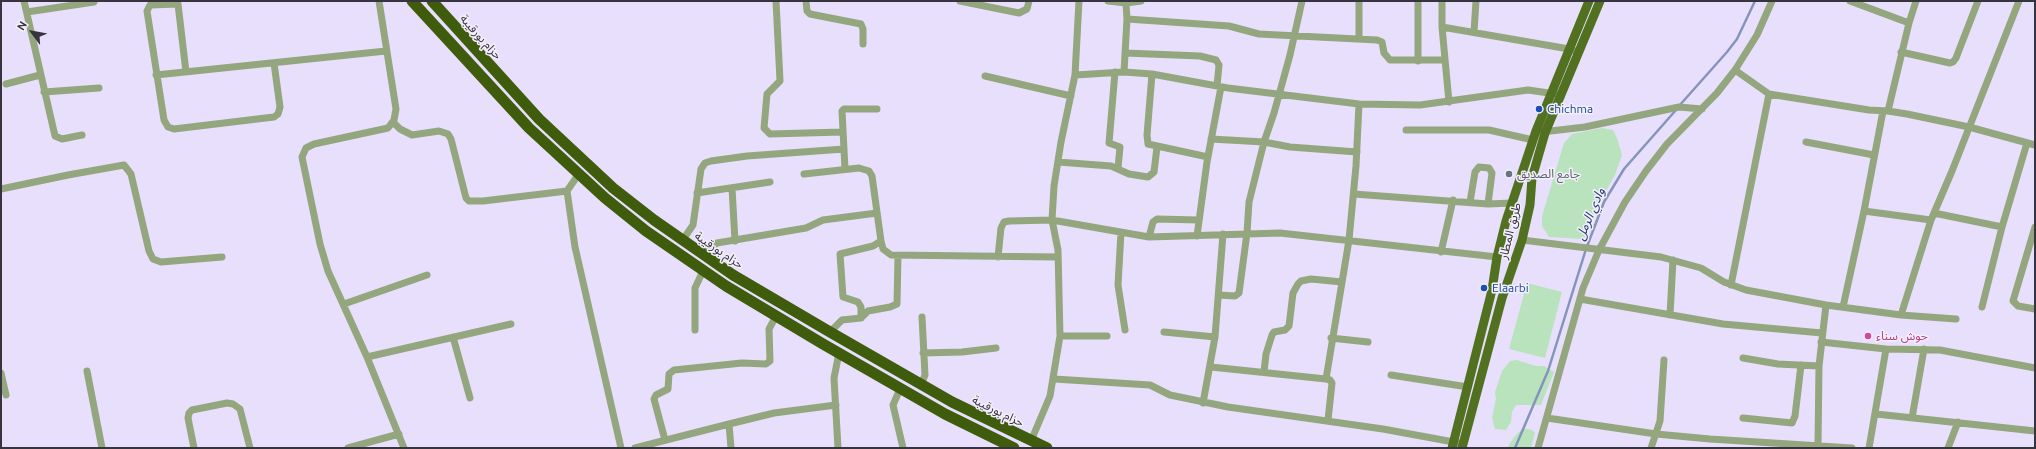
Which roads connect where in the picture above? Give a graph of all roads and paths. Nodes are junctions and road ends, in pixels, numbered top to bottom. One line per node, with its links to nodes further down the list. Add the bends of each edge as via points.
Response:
1 (24, 1): 26 (street)
2 (379, 1): 35 (street)
3 (412, 1): 85 (highway, via 500,98)
4 (776, 1): 68 (street, via 780,81 767,94 764,128 770,134)
5 (806, 1): 33 (street, via 810,14 861,24)
6 (960, 1): 7 (street, via 1020,13 1026,9)
7 (1029, 1)
8 (1079, 1): 49 (street)
9 (1108, 1): 25 (street)
10 (1141, 1): 25 (street)
11 (1302, 1): 31 (street)
12 (1359, 1): 32 (street)
13 (1418, 1): 40 (street)
14 (1442, 1): 29 (street)
15 (1476, 1): 30 (street)
16 (1589, 1): 34 (main road, طريق المطار)
17 (1600, 1): 37 (main road, طريق المطار)
18 (1772, 1): 42 (street, via 1757,35)
19 (1850, 1): 28 (street)
20 (1916, 1): 28 (street)
21 (1978, 1): 38 (street, via 1953,62)
22 (2019, 1): 66 (street)
23 (94, 2): 26 (street)
24 (433, 2): 112 (highway, حزام بورقيبة, via 506,85 564,143 614,188)
25 (1126, 3): 27 (street)
26 (27, 12): 47 (street)
27 (1127, 19): 31 (street, via 1229,26 1253,33); 36 (street)
28 (1909, 23): 38 (street)
29 (1442, 27): 30 (street); 39 (street)
30 (1474, 32): 34 (street)
31 (1296, 35): 32 (street); 57 (street)
32 (1359, 39): 40 (street, via 1382,42 1384,53 1390,60)
33 (863, 44)
34 (1569, 49): 37 (street); 55 (main road, طريق المطار)
35 (386, 51): 41 (street); 65 (street, via 396,109)
36 (1125, 52): 45 (street); 52 (street, via 1200,56 1216,60 1219,65)
37 (1579, 52): 59 (main road, طريق المطار)
38 (1901, 52): 64 (street)
39 (1445, 60): 40 (street); 60 (street)
40 (1418, 61)
41 (274, 63): 43 (street); 48 (street, via 280,106 278,114 271,118 174,129 164,120)
42 (1735, 70): 56 (street); 63 (street)
43 (186, 72): 48 (street); 48 (street, via 179,6 176,3 150,5 147,7)
44 (1115, 72): 45 (street); 49 (street); 83 (street, via 1109,142 1120,147)
45 (1124, 72): 46 (street)
46 (1152, 74): 52 (street); 76 (street, via 1146,141)
47 (40, 75): 51 (street); 54 (street)
48 (156, 75)
49 (1075, 75): 58 (street)
50 (985, 76): 58 (street)
51 (6, 84)
52 (1219, 86): 57 (street); 72 (street)
53 (99, 88): 54 (street)
54 (44, 92): 70 (street, via 55,136 62,139)
55 (1551, 92): 59 (street); 60 (street, via 1528,90); 71 (main road, طريق المطار)
56 (1769, 94): 64 (street); 129 (street)
57 (1278, 95): 61 (street); 73 (street)
58 (1071, 96): 81 (street)
59 (1561, 96): 69 (main road, طريق المطار)
60 (1448, 102): 61 (street, via 1420,105)
61 (1359, 104): 78 (street)
62 (877, 109): 68 (street, via 843,110 840,114)
63 (1702, 109): 69 (street, via 1679,107); 115 (street, via 1667,144 1646,171 1625,202)
64 (1885, 111): 66 (street); 79 (street)
65 (393, 122): 89 (street, via 412,135 439,131 448,134 469,201); 132 (street, via 388,128 314,144 306,148 303,154 320,244 328,271)
66 (1969, 127): 75 (street); 99 (street)
67 (1406, 130): 71 (street, via 1489,130)
68 (842, 132): 77 (street)
69 (1545, 133): 71 (street); 96 (main road, طريق المطار, via 1532,178)
70 (82, 135)
71 (1534, 135): 93 (main road, طريق المطار)
72 (1211, 139): 73 (street); 80 (street)
73 (1264, 142): 78 (street, via 1290,147); 106 (street, via 1249,202)
74 (1806, 142): 79 (street)
75 (2031, 144): 103 (street)
76 (1157, 146): 80 (street); 83 (street, via 1155,165 1148,177 1129,174)
77 (844, 149): 82 (street); 90 (street, via 711,161 701,169)
78 (1357, 152): 91 (street)
79 (1874, 155): 97 (street)
80 (1208, 157): 101 (street)
81 (1058, 162): 83 (street); 100 (street)
82 (845, 168): 84 (street); 98 (street, via 862,168 869,171 872,176)
83 (1118, 168)
84 (804, 174)
85 (578, 175): 89 (street); 125 (highway, via 646,231)
86 (770, 182): 87 (street)
87 (732, 188): 90 (street); 113 (street)
88 (1, 189): 119 (street, via 124,165 131,174 153,259 161,262)
89 (567, 191): 201 (street, via 585,297)
90 (697, 193): 112 (street, via 693,225)
91 (1354, 194): 92 (street); 110 (street)
92 (1453, 200): 94 (street); 116 (street)
93 (1513, 200): 95 (street); 96 (main road); 121 (main road, طريق المطار)
94 (1470, 202): 95 (street); 95 (street, via 1475,172 1479,167 1489,168 1492,173)
95 (1488, 204)
96 (1530, 205): 111 (main road, طريق المطار)
97 (1864, 211): 102 (street); 134 (street)
98 (877, 213): 113 (street, via 823,220 806,228); 114 (street)
99 (1934, 213): 102 (street); 103 (street)
100 (1052, 220): 105 (street); 120 (street, via 1004,222); 122 (street)
101 (1198, 220): 108 (street); 109 (street, via 1157,219)
102 (1930, 220): 138 (street)
103 (2002, 227): 135 (street)
104 (2035, 228): 136 (street, via 2013,301 2018,306)
105 (1121, 232): 109 (street); 145 (street, via 1118,285)
106 (1247, 233): 107 (street); 110 (street, via 1280,233); 130 (street, via 1239,293 1235,296)
107 (1223, 234): 108 (street); 130 (street)
108 (1197, 236): 109 (street)
109 (1149, 237)
110 (1348, 240): 116 (street); 128 (street)
111 (1522, 240): 115 (street); 126 (main road, طريق المطار)
112 (682, 241): 117 (highway, حزام بورقيبة)
113 (735, 241): 117 (street, via 717,243)
114 (881, 241): 118 (street, via 886,252); 141 (street, via 873,246 840,254 843,297 858,302 861,307)
115 (1599, 250): 123 (street); 131 (street, via 1587,275)
116 (1441, 252): 121 (street)
117 (701, 254): 146 (highway, حزام بورقيبة)
118 (898, 256): 120 (street); 141 (street, via 897,304 868,310)
119 (222, 257)
120 (998, 257): 122 (street)
121 (1497, 257): 124 (main road, طريق المطار)
122 (1058, 258): 149 (street)
123 (1673, 260): 129 (street, via 1707,271); 137 (street)
124 (1496, 267): 126 (main road); 175 (main road, طريق المطار)
125 (703, 271): 139 (highway); 144 (street, via 695,288)
126 (1511, 271): 193 (main road, طريق المطار)
127 (428, 275): 132 (street)
128 (1342, 282): 153 (street); 169 (street, via 1311,279 1298,284 1293,292 1289,326 1272,335)
129 (1731, 285): 133 (street)
130 (1219, 295): 151 (street)
131 (1580, 299): 137 (street); 182 (street)
132 (344, 304): 161 (street)
133 (1826, 305): 134 (street); 148 (street)
134 (1842, 307): 138 (street)
135 (1982, 307)
136 (2035, 309)
137 (1670, 315): 148 (street, via 1723,324)
138 (1901, 315): 142 (street)
139 (776, 316): 159 (highway); 191 (street, via 769,329 770,361 766,364 742,363 674,370 669,374 666,391 656,395 654,399)
140 (922, 317): 160 (street)
141 (861, 318): 146 (street, via 842,320)
142 (1956, 319)
143 (511, 324): 152 (street)
144 (695, 330)
145 (1125, 330)
146 (830, 332): 174 (highway, حزام بورقيبة)
147 (1164, 332): 151 (street)
148 (1822, 333): 155 (street)
149 (1060, 336): 150 (street); 172 (street)
150 (1107, 336)
151 (1215, 336): 166 (street)
152 (453, 337): 161 (street); 178 (street)
153 (1331, 338): 154 (street); 173 (street)
154 (1368, 342)
155 (1821, 342): 157 (street); 165 (street)
156 (996, 348): 160 (street)
157 (1886, 349): 158 (street); 181 (street)
158 (1924, 349): 167 (street); 184 (street)
159 (839, 353): 176 (highway); 180 (street, via 834,378)
160 (923, 353): 174 (street, via 925,375)
161 (367, 357): 189 (street)
162 (1743, 358): 164 (street)
163 (1664, 360): 190 (street, via 1660,416)
164 (1801, 365): 165 (street); 183 (street, via 1792,423)
165 (1819, 366): 194 (street)
166 (1211, 367): 169 (street); 179 (street)
167 (2035, 368)
168 (87, 371): 196 (street)
169 (1264, 372): 173 (street)
170 (1, 373): 177 (street)
171 (1391, 375): 175 (street)
172 (1054, 379): 179 (street, via 1150,386 1170,396); 192 (street)
173 (1326, 379): 185 (street, via 1332,383)
174 (921, 385): 192 (highway, حزام بورقيبة)
175 (1468, 387): 193 (main road, طريق المطار)
176 (900, 389): 205 (street, via 893,405); 206 (highway)
177 (6, 395)
178 (470, 398)
179 (1203, 403): 185 (street)
180 (836, 405): 187 (street, via 774,413); 204 (street)
181 (1876, 414): 184 (street); 211 (street)
182 (1547, 418): 190 (street); 208 (street)
183 (1743, 418)
184 (1912, 418): 186 (street)
185 (1328, 420): 193 (street)
186 (1958, 422): 188 (street); 212 (street)
187 (729, 424): 191 (street); 203 (street)
188 (2035, 431)
189 (399, 434): 199 (street); 200 (street)
190 (1656, 434): 195 (street); 209 (street)
191 (665, 440): 202 (street)
192 (1031, 441): 207 (highway, حزام بورقيبة)
193 (1458, 445)
194 (1818, 445): 195 (street); 210 (street)
195 (1796, 447)
196 (102, 448)
197 (194, 448): 198 (street, via 189,414 192,410 227,403 240,409)
198 (250, 448)
199 (348, 448)
200 (404, 448)
201 (621, 448)
202 (638, 448)
203 (730, 448)
204 (838, 448)
205 (903, 448)
206 (1014, 448)
207 (1047, 448)
208 (1538, 448)
209 (1651, 448)
210 (1852, 448)
211 (1869, 448)
212 (1948, 448)

